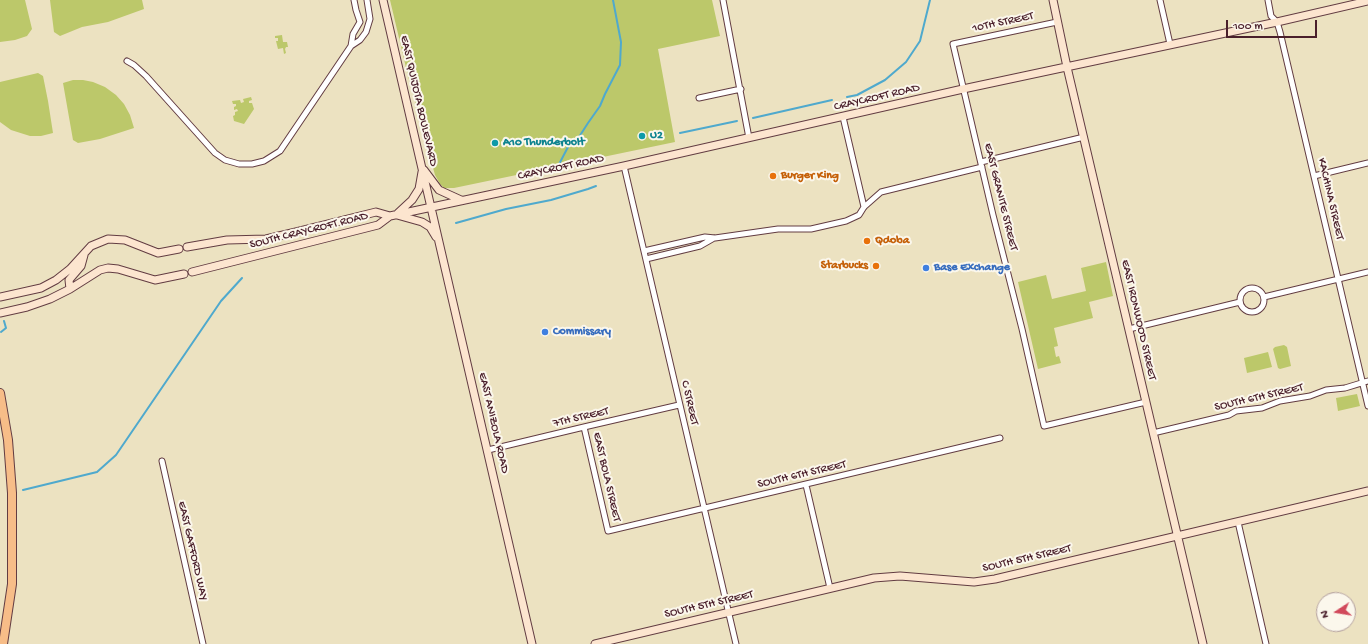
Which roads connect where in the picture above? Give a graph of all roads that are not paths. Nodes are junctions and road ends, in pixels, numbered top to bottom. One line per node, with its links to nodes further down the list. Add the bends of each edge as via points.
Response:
1 (354, 0): 13 (street, via 360,22 353,34)
2 (367, 0): 13 (street, via 370,19 366,32)
3 (384, 0): 25 (street, EAST QUIJOTA BOULEVARD)
4 (723, 0): 16 (street)
5 (1053, 0): 9 (street, EAST IRONWOOD STREET)
6 (1160, 0): 12 (street)
7 (1268, 0): 10 (street, KACHINA STREET, via 1271,16)
8 (1368, 1): 10 (street, CRAYCROFT ROAD)
9 (1057, 22): 11 (street, 10TH STREET); 15 (street, EAST IRONWOOD STREET)
10 (1277, 22): 12 (street, CRAYCROFT ROAD); 26 (street, KACHINA STREET)
11 (953, 44): 17 (street, EAST GRANITE STREET)
12 (1170, 44): 15 (street, CRAYCROFT ROAD)
13 (351, 46): 14 (street, via 280,151 264,161 252,164 225,160 215,153 146,76)
14 (127, 61)
15 (1067, 67): 17 (street, CRAYCROFT ROAD); 20 (street, EAST IRONWOOD STREET)
16 (741, 89): 18 (street); 21 (street)
17 (963, 89): 19 (street, CRAYCROFT ROAD); 23 (street, EAST GRANITE STREET)
18 (699, 98)
19 (843, 117): 21 (street, CRAYCROFT ROAD); 29 (street)
20 (1084, 137): 23 (street); 47 (street, EAST IRONWOOD STREET)
21 (749, 138): 24 (street, CRAYCROFT ROAD)
22 (1368, 163): 26 (street)
23 (982, 165): 29 (street, via 881,192); 50 (street, EAST GRANITE STREET, via 1044,426)
24 (624, 166): 27 (street, CRAYCROFT ROAD); 35 (street, C STREET)
25 (422, 168): 27 (street, via 439,190); 28 (street, EAST QUIJOTA BOULEVARD); 30 (street, via 419,189 412,200)
26 (1314, 176): 41 (street, KACHINA STREET)
27 (462, 200): 28 (street, CRAYCROFT ROAD)
28 (431, 207): 30 (street, CRAYCROFT ROAD); 32 (street, EAST ANIZOLA ROAD)
29 (864, 207): 31 (street, via 859,215 850,220 811,229 768,230)
30 (393, 215): 32 (street, via 424,223 430,227); 33 (street, SOUTH CRAYCROFT ROAD, via 376,212 266,238 227,240); 38 (street, SOUTH CRAYCROFT ROAD, via 378,225)
31 (715, 238): 35 (street, via 705,237); 37 (street, via 700,246)
32 (440, 242): 56 (street, EAST ANIZOLA ROAD)
33 (187, 247)
34 (179, 249): 36 (street, via 158,252 125,240 114,239 100,241)
35 (644, 251): 37 (street, C STREET)
36 (85, 252): 42 (street, via 81,266 69,280); 43 (street, via 70,269 41,288)
37 (646, 259): 51 (street, C STREET)
38 (192, 272)
39 (1368, 272): 41 (street)
40 (184, 274): 42 (street, via 155,280 108,268 96,272)
41 (1338, 279): 44 (street); 48 (street, KACHINA STREET)
42 (70, 289): 46 (street, via 27,307)
43 (0, 297)
44 (1264, 297): 45 (street, via 1260,290 1247,288 1241,294); 45 (street, via 1261,308 1254,312 1243,309)
45 (1240, 302): 47 (street)
46 (0, 313)
47 (1130, 329): 50 (street, EAST IRONWOOD STREET)
48 (1365, 382): 52 (street, KACHINA STREET); 54 (street, SOUTH 6TH STREET)
49 (0, 393): 66 (main road, via 8,440 12,508 12,584)
50 (1146, 402): 54 (street, EAST IRONWOOD STREET)
51 (679, 405): 53 (street, 7TH STREET); 60 (street, C STREET)
52 (1368, 406)
53 (584, 427): 56 (street, 7TH STREET); 62 (street, EAST BOLA STREET)
54 (1153, 433): 63 (street, EAST IRONWOOD STREET)
55 (1000, 438): 58 (street, SOUTH 6TH STREET)
56 (488, 450): 68 (street, EAST ANIZOLA ROAD)
57 (162, 462): 67 (street, EAST GAFFORD WAY)
58 (806, 484): 60 (street, SOUTH 6TH STREET); 64 (street)
59 (1368, 491): 61 (street, SOUTH 5TH STREET)
60 (704, 508): 62 (street, SOUTH 6TH STREET); 65 (street, C STREET)
61 (1238, 522): 63 (street, SOUTH 5TH STREET); 72 (street)
62 (608, 531)
63 (1178, 536): 64 (street, SOUTH 5TH STREET, via 988,580 974,582 900,576 874,578); 71 (street, EAST IRONWOOD STREET)
64 (830, 588): 65 (street, SOUTH 5TH STREET)
65 (729, 612): 69 (street, SOUTH 5TH STREET); 70 (street, C STREET)
66 (3, 644)
67 (203, 644)
68 (532, 644)
69 (595, 644)
70 (736, 644)
71 (1204, 644)
72 (1266, 644)

